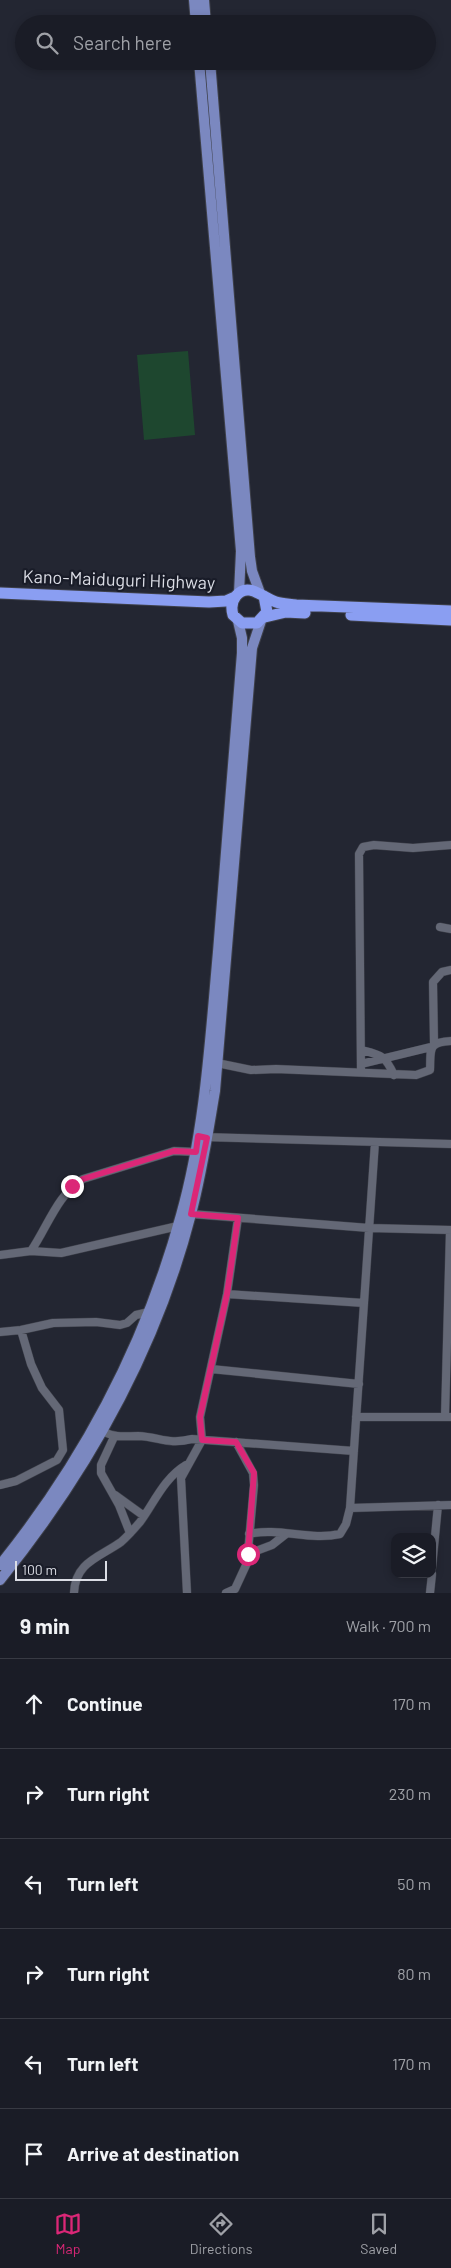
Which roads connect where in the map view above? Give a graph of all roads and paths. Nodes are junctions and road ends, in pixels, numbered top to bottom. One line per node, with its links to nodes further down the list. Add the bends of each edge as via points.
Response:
1 (194, 0): 3 (main road)
2 (204, 0): 4 (main road)
3 (195, 15)
4 (205, 15)
5 (200, 70): 8 (main road, via 242,551)
6 (211, 70): 9 (main road, via 250,557)
7 (0, 593): 8 (highway, Kano-Maiduguri Highway, via 209,602 226,601)
8 (237, 595): 9 (highway, via 252,590); 12 (highway, via 232,603)
9 (262, 595): 11 (highway, via 278,603 296,605); 13 (highway, via 267,606)
10 (0, 600): 12 (highway, Kano-Maiduguri Highway, via 210,608)
11 (451, 611)
12 (236, 618): 13 (highway, via 252,625); 26 (main road, via 242,638 242,653)
13 (263, 619): 14 (highway, via 286,612); 23 (main road, via 252,648)
14 (451, 620)
15 (451, 845): 21 (street, via 413,848 374,845 363,847 359,854)
16 (440, 927): 17 (street)
17 (451, 928)
18 (451, 970): 20 (street, via 442,972 433,982)
19 (451, 1041): 20 (street)
20 (433, 1045): 22 (street); 25 (street, via 430,1070 416,1075)
21 (361, 1050): 22 (street); 24 (street)
22 (387, 1059): 24 (street); 25 (street)
23 (217, 1063): 24 (street, via 251,1070); 26 (main road)
24 (361, 1068): 25 (street)
25 (394, 1074)
26 (203, 1137): 27 (street); 29 (main road); 30 (main road)
27 (375, 1142): 28 (street); 33 (street)
28 (451, 1144)
29 (196, 1152): 32 (main road); 35 (street, via 174,1151 83,1179 60,1200)
30 (191, 1214): 31 (street); 47 (main road, via 151,1336)
31 (238, 1218): 33 (street); 37 (street)
32 (178, 1226): 35 (street, via 61,1253); 39 (main road)
33 (369, 1228): 34 (street); 38 (street)
34 (451, 1230): 42 (street)
35 (31, 1251): 36 (street)
36 (0, 1255)
37 (227, 1294): 38 (street); 43 (street)
38 (364, 1303): 44 (street)
39 (150, 1312): 40 (street, via 136,1315 120,1325 53,1323); 64 (main road, via 112,1392 76,1456 41,1512)
40 (21, 1330): 41 (street); 53 (street, via 42,1388 59,1410 63,1450 57,1460 16,1481)
41 (0, 1332)
42 (449, 1366): 46 (street)
43 (211, 1369): 44 (street); 49 (street, via 200,1417)
44 (359, 1384): 45 (street)
45 (356, 1417): 46 (street); 51 (street)
46 (448, 1417)
47 (104, 1432): 48 (street); 66 (main road, via 58,1504)
48 (114, 1437): 49 (street, via 139,1436 166,1442); 54 (street, via 101,1465 103,1480)
49 (202, 1440): 50 (street); 52 (street)
50 (236, 1442): 51 (street); 61 (street, via 254,1473)
51 (354, 1451): 57 (street)
52 (187, 1464): 58 (street, via 174,1473); 68 (street, via 181,1478)
53 (0, 1485)
54 (112, 1493): 58 (street); 60 (street)
55 (438, 1505): 56 (street); 57 (street); 59 (street)
56 (451, 1505)
57 (350, 1508): 62 (street, via 340,1534)
58 (144, 1516): 60 (street)
59 (435, 1533)
60 (130, 1534): 67 (street, via 93,1558 74,1581)
61 (249, 1534): 62 (street, via 262,1531); 63 (street)
62 (286, 1534): 63 (street, via 272,1545)
63 (248, 1554): 69 (street, via 244,1572 235,1589)
64 (0, 1565)
65 (432, 1578): 70 (street)
66 (0, 1580)
67 (74, 1593)
68 (187, 1593)
69 (226, 1593)
70 (430, 1593)

